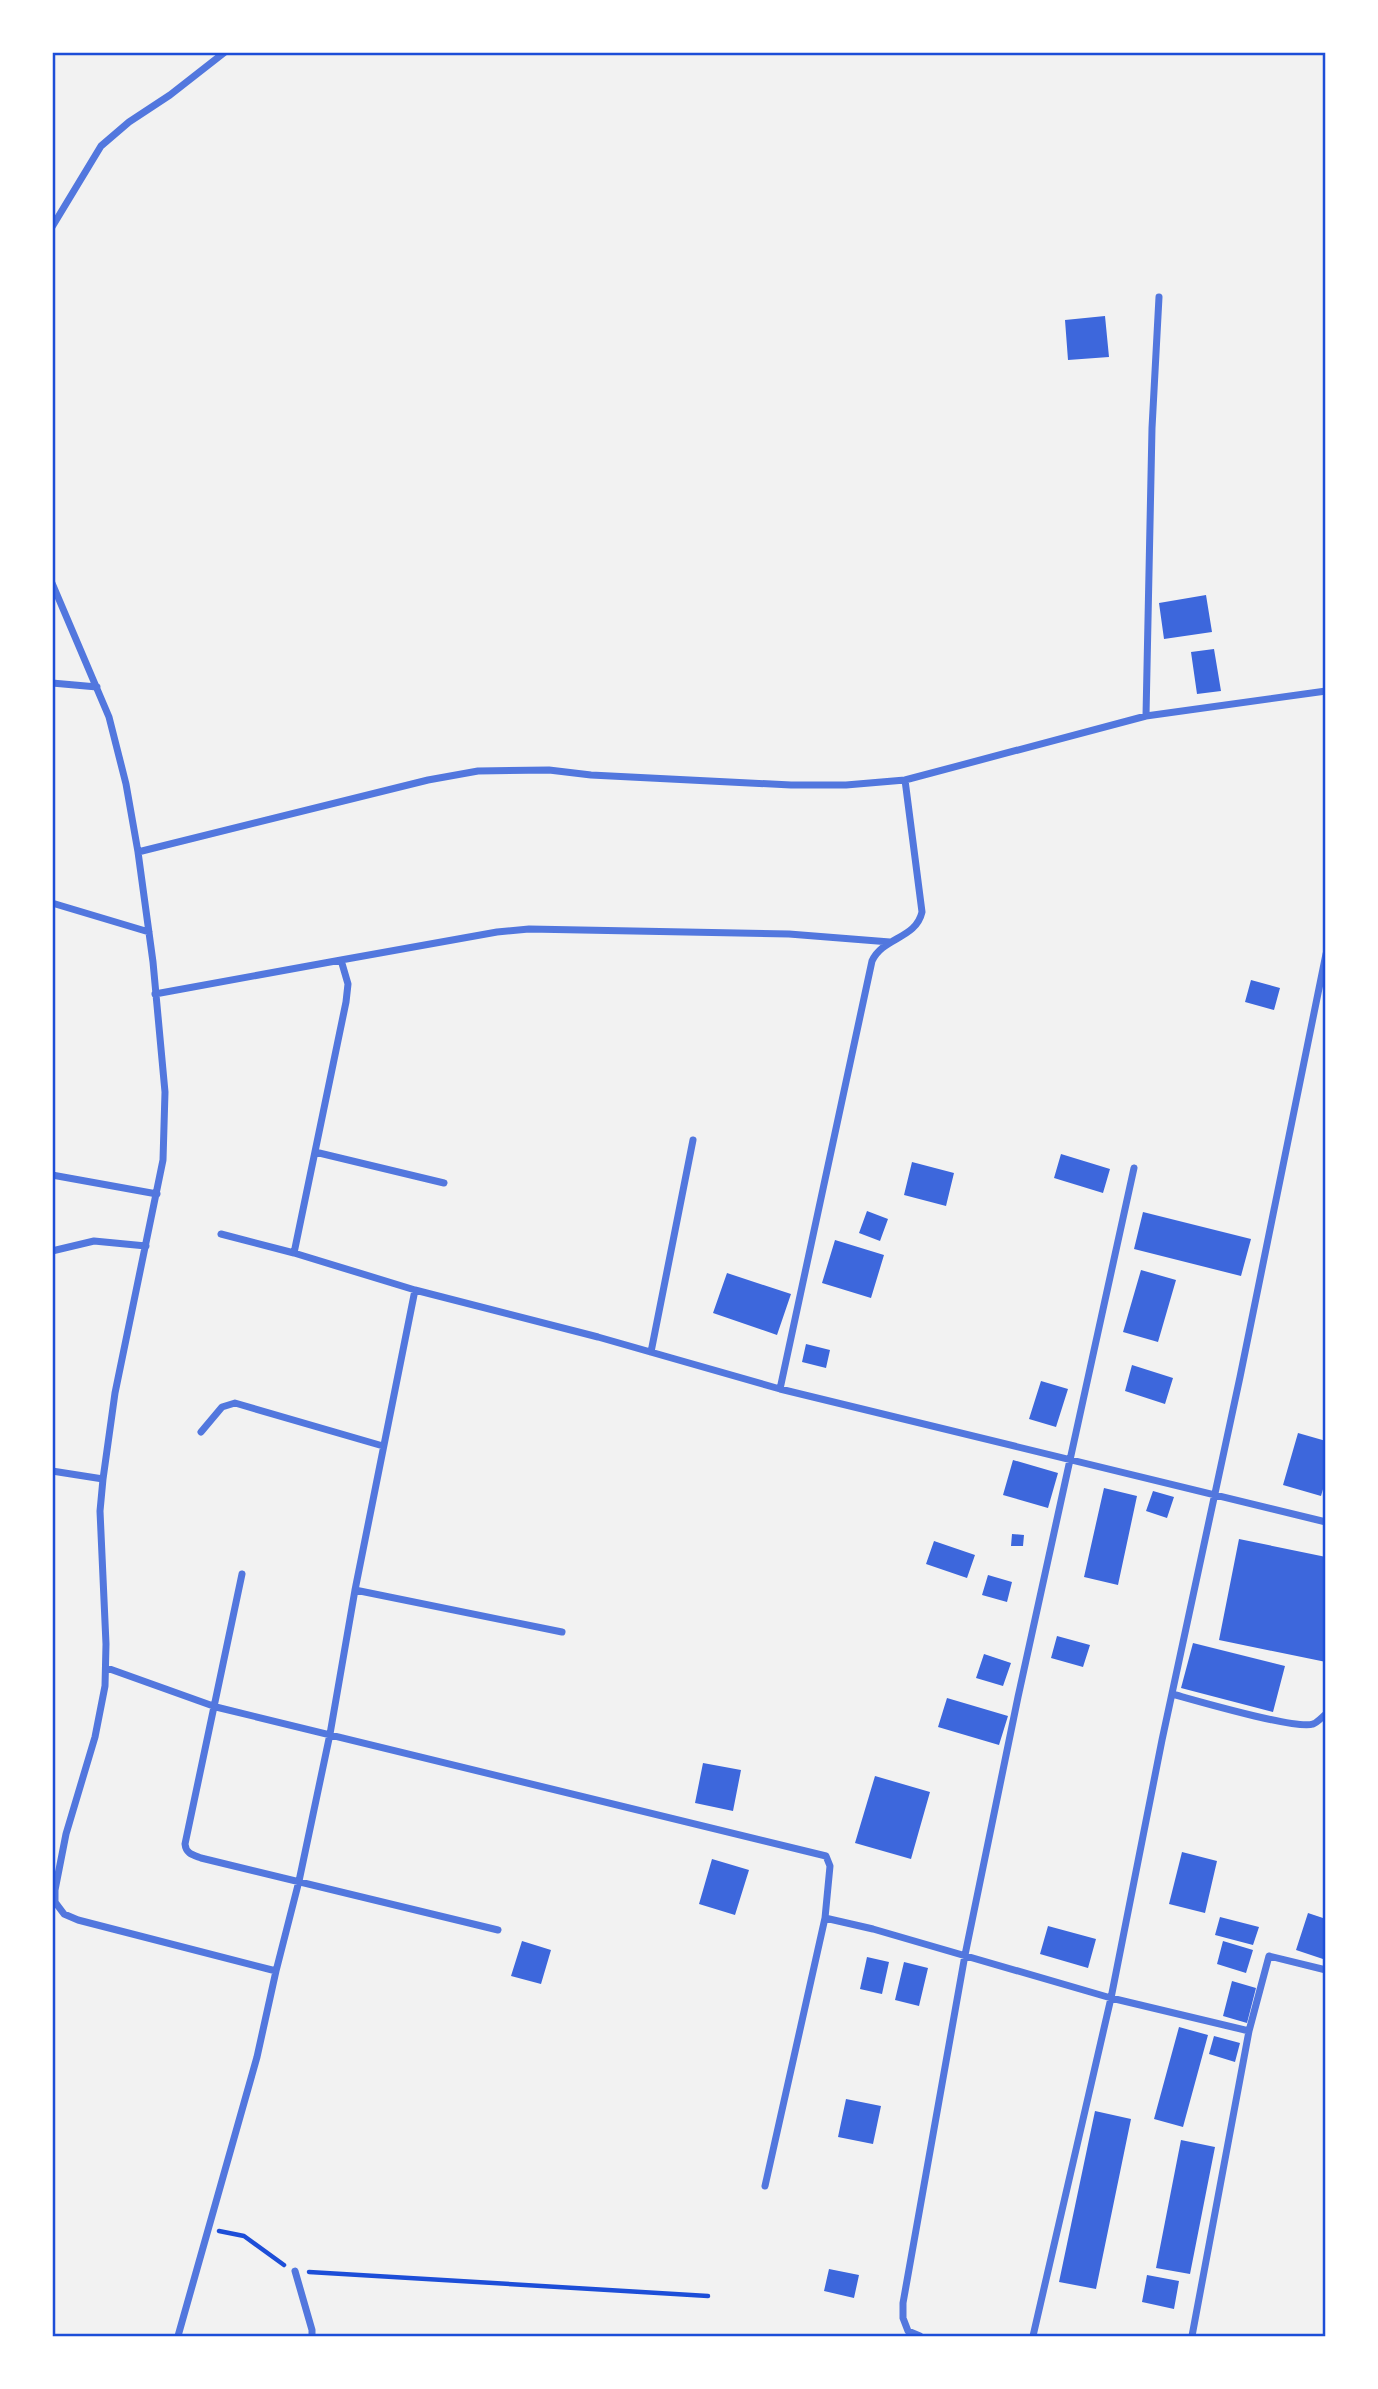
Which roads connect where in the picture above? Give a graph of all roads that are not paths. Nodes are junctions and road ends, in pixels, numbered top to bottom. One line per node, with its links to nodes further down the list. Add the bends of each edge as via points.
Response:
1 (225, 52): 2 (street, via 102,146)
2 (52, 227)
3 (1159, 297): 8 (street)
4 (52, 583): 6 (street)
5 (52, 683): 6 (street)
6 (97, 687): 10 (street, via 126,784)
7 (1325, 691): 8 (street)
8 (1146, 716): 9 (street)
9 (905, 780): 10 (street, via 791,785 549,770 478,771); 13 (street, via 922,912 916,927)
10 (138, 852): 12 (street)
11 (52, 903): 12 (street)
12 (149, 932): 16 (street)
13 (890, 942): 15 (street, via 789,934 529,929); 29 (street, via 876,953 870,971)
14 (1325, 954): 35 (street)
15 (341, 960): 16 (street); 18 (street, via 348,991)
16 (155, 994): 22 (street, via 165,1093)
17 (692, 1140): 28 (street)
18 (315, 1152): 21 (street); 26 (street)
19 (1134, 1168): 32 (street)
20 (52, 1175): 22 (street)
21 (444, 1183)
22 (157, 1194): 24 (street)
23 (222, 1234): 26 (street)
24 (146, 1246): 25 (street, via 94,1241); 34 (street, via 115,1393)
25 (52, 1251)
26 (294, 1253): 27 (street)
27 (415, 1290): 28 (street); 31 (street)
28 (651, 1352): 29 (street)
29 (780, 1389): 32 (street)
30 (201, 1432): 31 (street, via 222,1407 235,1403)
31 (383, 1446): 38 (street)
32 (1070, 1459): 35 (street); 49 (street)
33 (52, 1471): 34 (street)
34 (103, 1479): 40 (street, via 100,1511)
35 (1213, 1495): 36 (street); 41 (street)
36 (1325, 1522)
37 (242, 1574): 42 (street)
38 (355, 1590): 39 (street); 44 (street)
39 (562, 1632)
40 (107, 1668): 42 (street); 46 (street, via 100,1716 65,1833)
41 (1172, 1694): 43 (street, via 1304,1725 1314,1724); 52 (street)
42 (216, 1707): 44 (street); 45 (street, via 187,1850 201,1858)
43 (1325, 1714)
44 (330, 1734): 45 (street); 47 (street, via 822,1853 830,1866)
45 (299, 1881): 48 (street); 51 (street)
46 (54, 1902): 51 (street, via 64,1914 78,1920)
47 (825, 1918): 49 (street); 54 (street)
48 (498, 1930)
49 (965, 1955): 52 (street); 58 (street, via 903,2303 908,2331)
50 (1325, 1970): 53 (street, via 1269,1956)
51 (276, 1971): 56 (street, via 257,2057)
52 (1111, 1998): 53 (street); 59 (street)
53 (1249, 2031): 60 (street)
54 (765, 2186)
55 (295, 2272): 57 (street)
56 (178, 2336)
57 (312, 2336)
58 (920, 2336)
59 (1034, 2336)
60 (1192, 2336)

